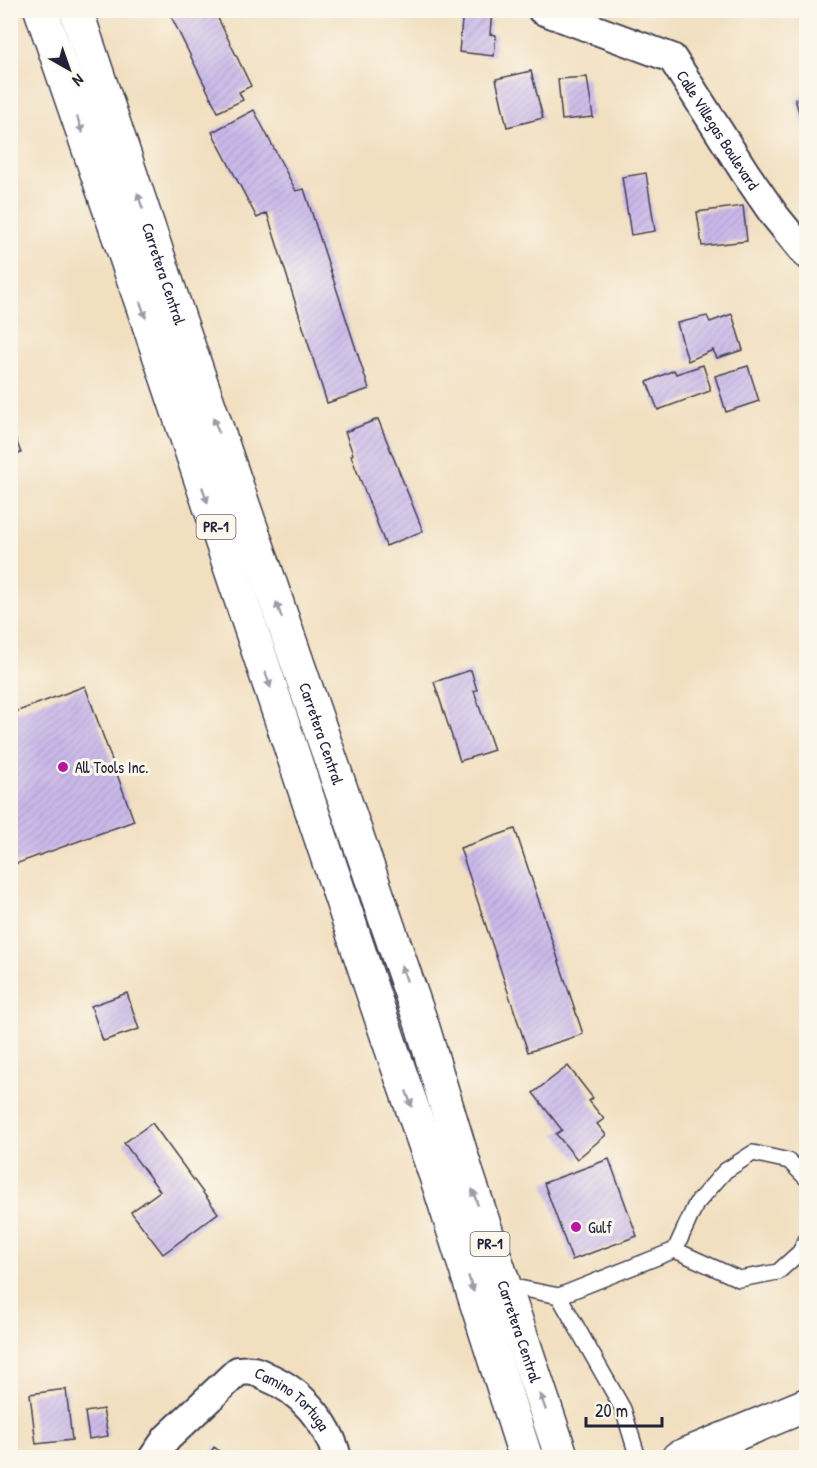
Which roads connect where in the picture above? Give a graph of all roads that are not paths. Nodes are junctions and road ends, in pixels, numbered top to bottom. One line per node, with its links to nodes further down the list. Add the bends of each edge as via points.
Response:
1 (41, 10): 13 (main road, Carretera Central / PR-1, one-way to 13, via 439,1185)
2 (76, 10): 8 (main road, Carretera Central / PR-1, one-way to 2, via 423,1028)
3 (542, 10): 4 (street, Calle Villegas Boulevard, via 672,58 763,199)
4 (807, 254)
5 (807, 1178): 7 (lane, via 789,1161 753,1154 725,1171 696,1204)
6 (807, 1240): 7 (lane, via 778,1272 739,1279)
7 (675, 1250): 9 (lane)
8 (504, 1285): 9 (lane); 14 (main road, Carretera Central / PR-1, one-way to 8)
9 (559, 1296): 15 (lane, via 622,1409)
10 (807, 1405): 16 (main road)
11 (153, 1458): 12 (street, Camino Tortuga, via 167,1438 238,1371 253,1371 280,1382 299,1396 320,1418 334,1443)
12 (337, 1458)
13 (526, 1458)
14 (562, 1458)
15 (638, 1458)
16 (678, 1458)

